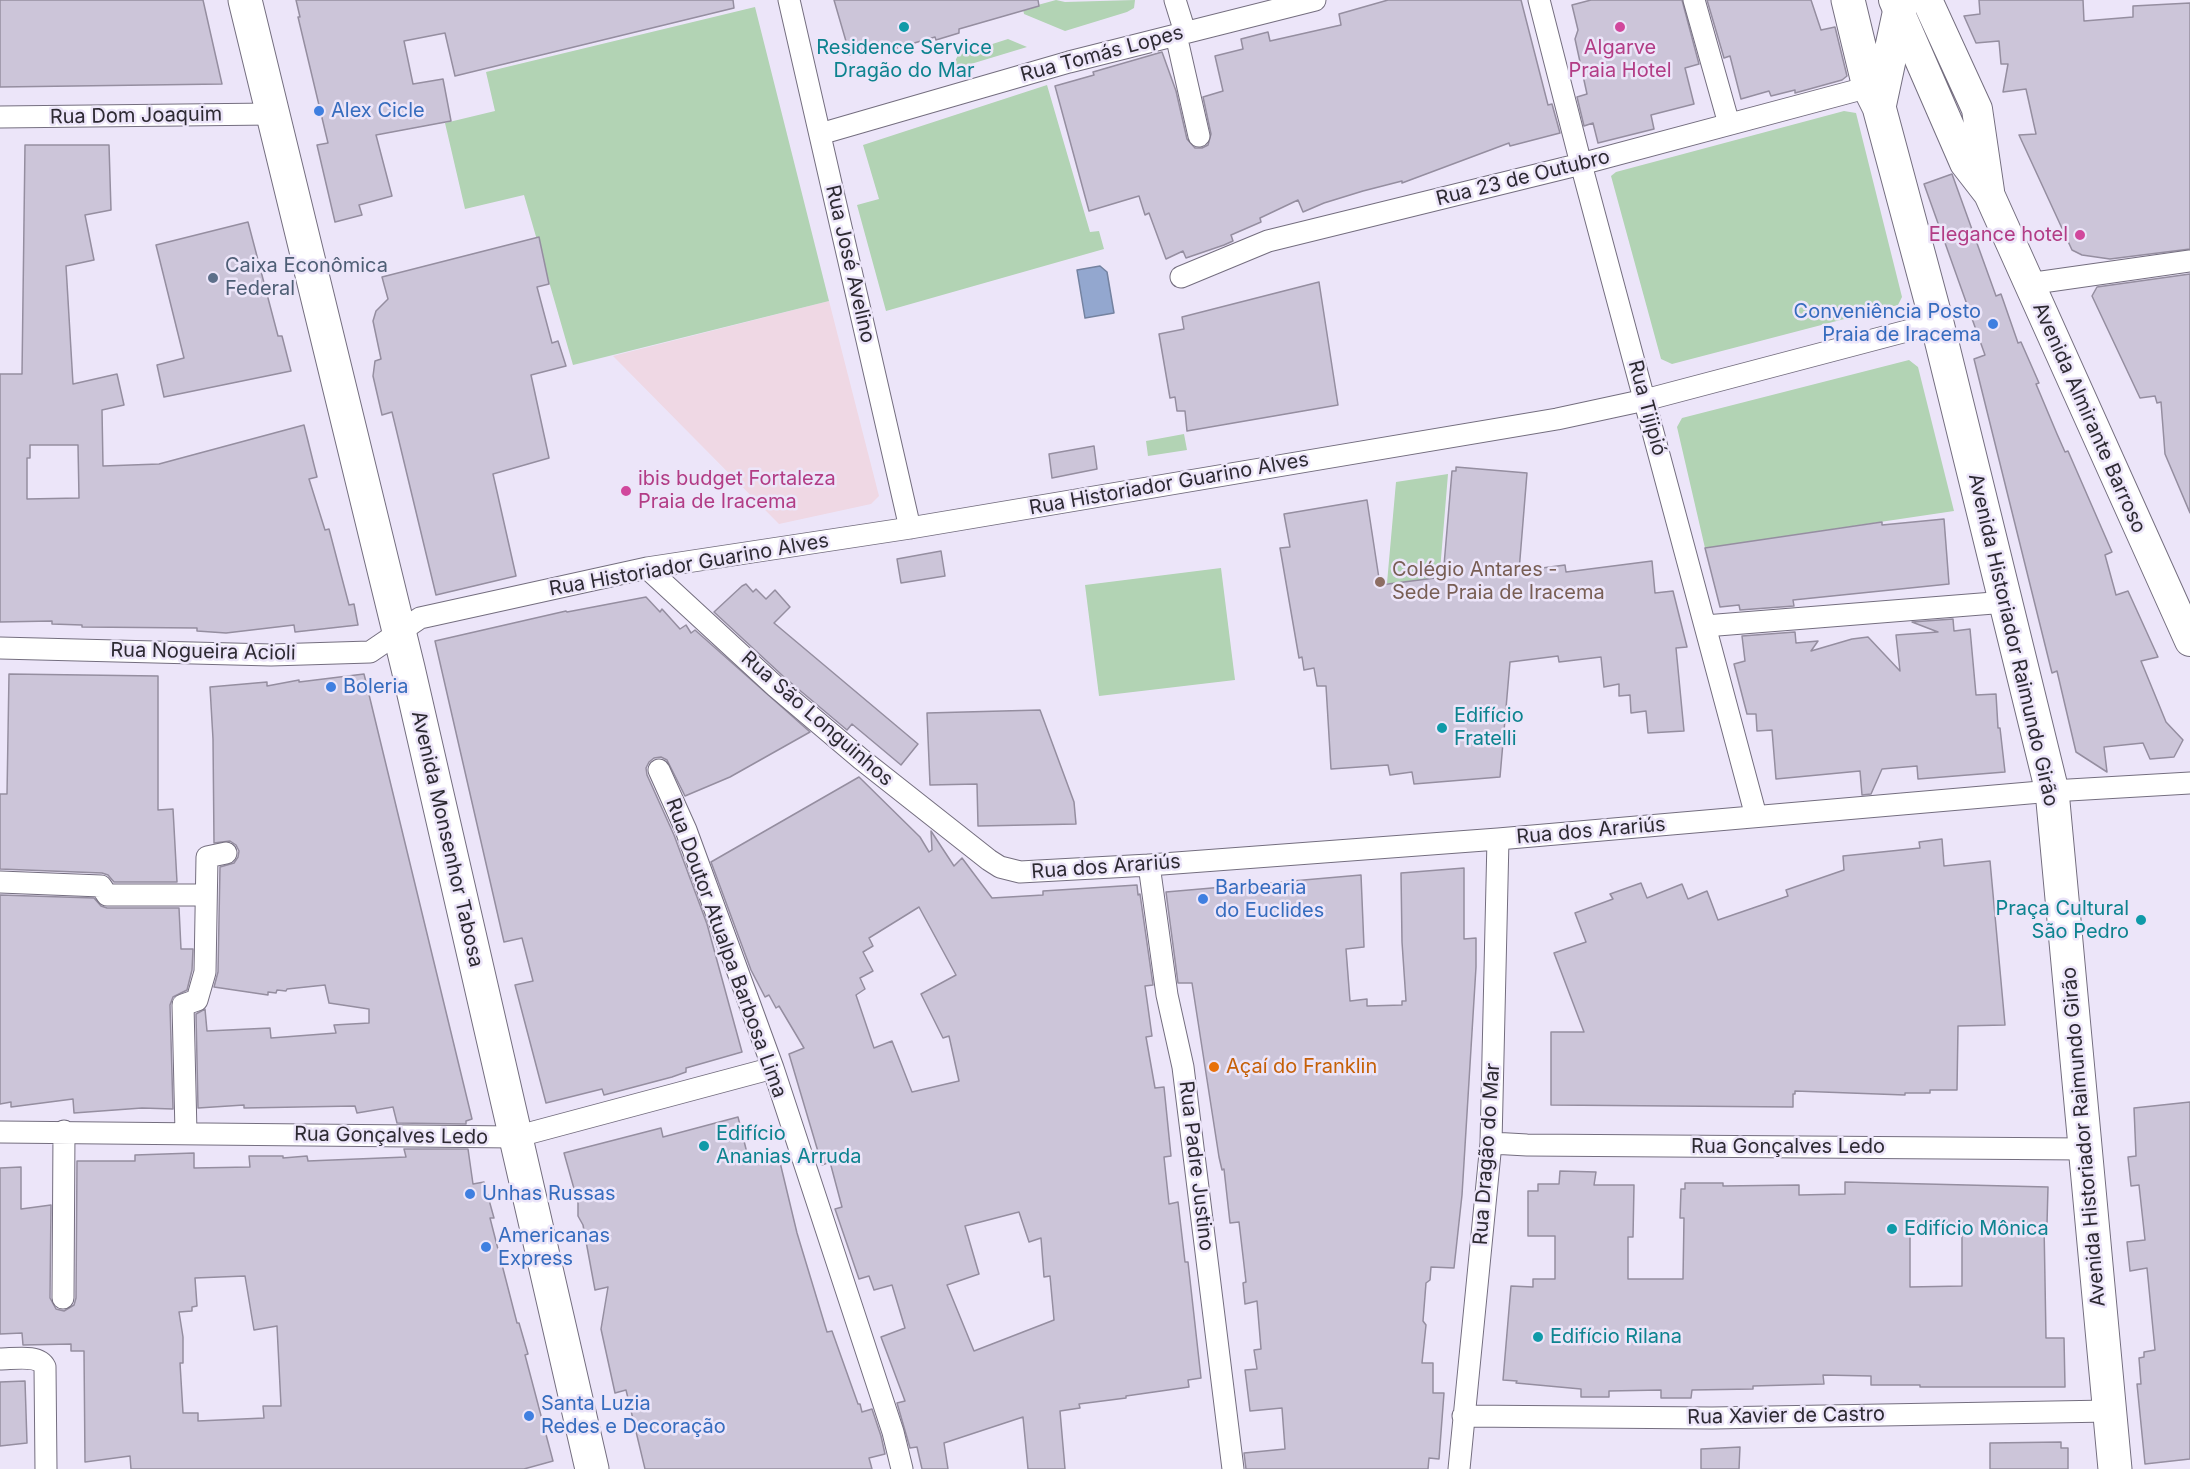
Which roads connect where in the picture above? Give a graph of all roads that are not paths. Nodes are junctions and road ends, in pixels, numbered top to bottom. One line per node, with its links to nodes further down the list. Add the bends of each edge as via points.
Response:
1 (245, 0): 11 (main road, Avenida Monsenhor Tabosa)
2 (789, 0): 14 (street, Rua José Avelino)
3 (1175, 0): 9 (street)
4 (1315, 0): 9 (street, Rua Tomás Lopes)
5 (1539, 0): 16 (street, Rua Tijipió)
6 (1694, 0): 13 (street)
7 (1848, 0): 10 (main road, Avenida Historiador Raimundo Girão)
8 (1905, 3): 10 (main road, Avenida Historiador Raimundo Girão); 19 (street, Avenida Almirante Barroso, via 1965,163 1989,194)
9 (1181, 34): 14 (street, Rua Tomás Lopes); 15 (street)
10 (1874, 97): 13 (street, Rua 23 de Outubro); 20 (main road, Avenida Historiador Raimundo Girão)
11 (272, 114): 12 (street, Rua Dom Joaquim); 26 (main road, Avenida Monsenhor Tabosa)
12 (0, 117)
13 (1729, 124): 16 (street, Rua 23 de Outubro)
14 (820, 134): 22 (street, Rua José Avelino)
15 (1198, 136)
16 (1581, 164): 18 (street, Rua 23 de Outubro, via 1268,241); 21 (street, Rua Tijipió)
17 (2190, 261): 19 (street)
18 (1180, 277)
19 (2028, 284): 27 (street, Avenida Almirante Barroso)
20 (1937, 323): 21 (street, Rua Historiador Guarino Alves); 24 (main road, Avenida Historiador Raimundo Girão)
21 (1645, 400): 22 (street, Rua Historiador Guarino Alves, via 1557,419); 25 (street, Rua Tijipió)
22 (910, 528): 23 (street, Rua Historiador Guarino Alves)
23 (647, 568): 26 (street, Rua Historiador Guarino Alves, via 420,618); 35 (street, Rua São Longuinhos, via 844,745)
24 (2006, 602): 25 (street); 31 (main road, Avenida Historiador Raimundo Girão)
25 (1705, 626): 32 (street, Rua Tijipió)
26 (399, 632): 28 (street, Rua Nogueira Acioli, via 370,652 271,655); 43 (main road, Avenida Monsenhor Tabosa)
27 (2190, 641)
28 (0, 648)
29 (659, 770): 39 (street, Rua Doutor Atualpa Barbosa Lima, via 686,830)
30 (2190, 783): 31 (street, Rua dos Arariús)
31 (2052, 791): 32 (street, Rua dos Arariús); 45 (main road, Avenida Historiador Raimundo Girão)
32 (1756, 816): 33 (street, Rua dos Arariús)
33 (1498, 839): 36 (street, Rua dos Arariús); 44 (street, Rua Dragão do Mar)
34 (226, 853): 38 (street, via 207,857)
35 (993, 862): 36 (street, Rua dos Arariús, via 1020,872)
36 (1149, 865): 53 (street, Rua Padre Justino, via 1167,995 1183,1067)
37 (0, 882): 38 (street, via 101,886 107,895)
38 (206, 895): 42 (street, via 205,972 197,1000 183,1005)
39 (773, 1068): 43 (street, Rua Gonçalves Ledo); 52 (street, Rua Doutor Atualpa Barbosa Lima)
40 (0, 1131): 41 (street, Rua Gonçalves Ledo)
41 (64, 1131): 42 (street, Rua Gonçalves Ledo); 46 (street)
42 (186, 1133): 43 (street, Rua Gonçalves Ledo)
43 (515, 1137): 51 (main road, Avenida Monsenhor Tabosa)
44 (1491, 1143): 45 (street, Rua Gonçalves Ledo); 49 (street, Rua Dragão do Mar)
45 (2085, 1149): 48 (main road, Avenida Historiador Raimundo Girão)
46 (63, 1298)
47 (0, 1359): 50 (street, via 41,1361 45,1367)
48 (2109, 1411): 49 (street, Rua Xavier de Castro, via 1712,1418); 55 (main road, Avenida Historiador Raimundo Girão)
49 (1463, 1416): 54 (street, Rua Dragão do Mar)
50 (46, 1469)
51 (592, 1469)
52 (902, 1469)
53 (1233, 1469)
54 (1459, 1469)
55 (2115, 1469)

